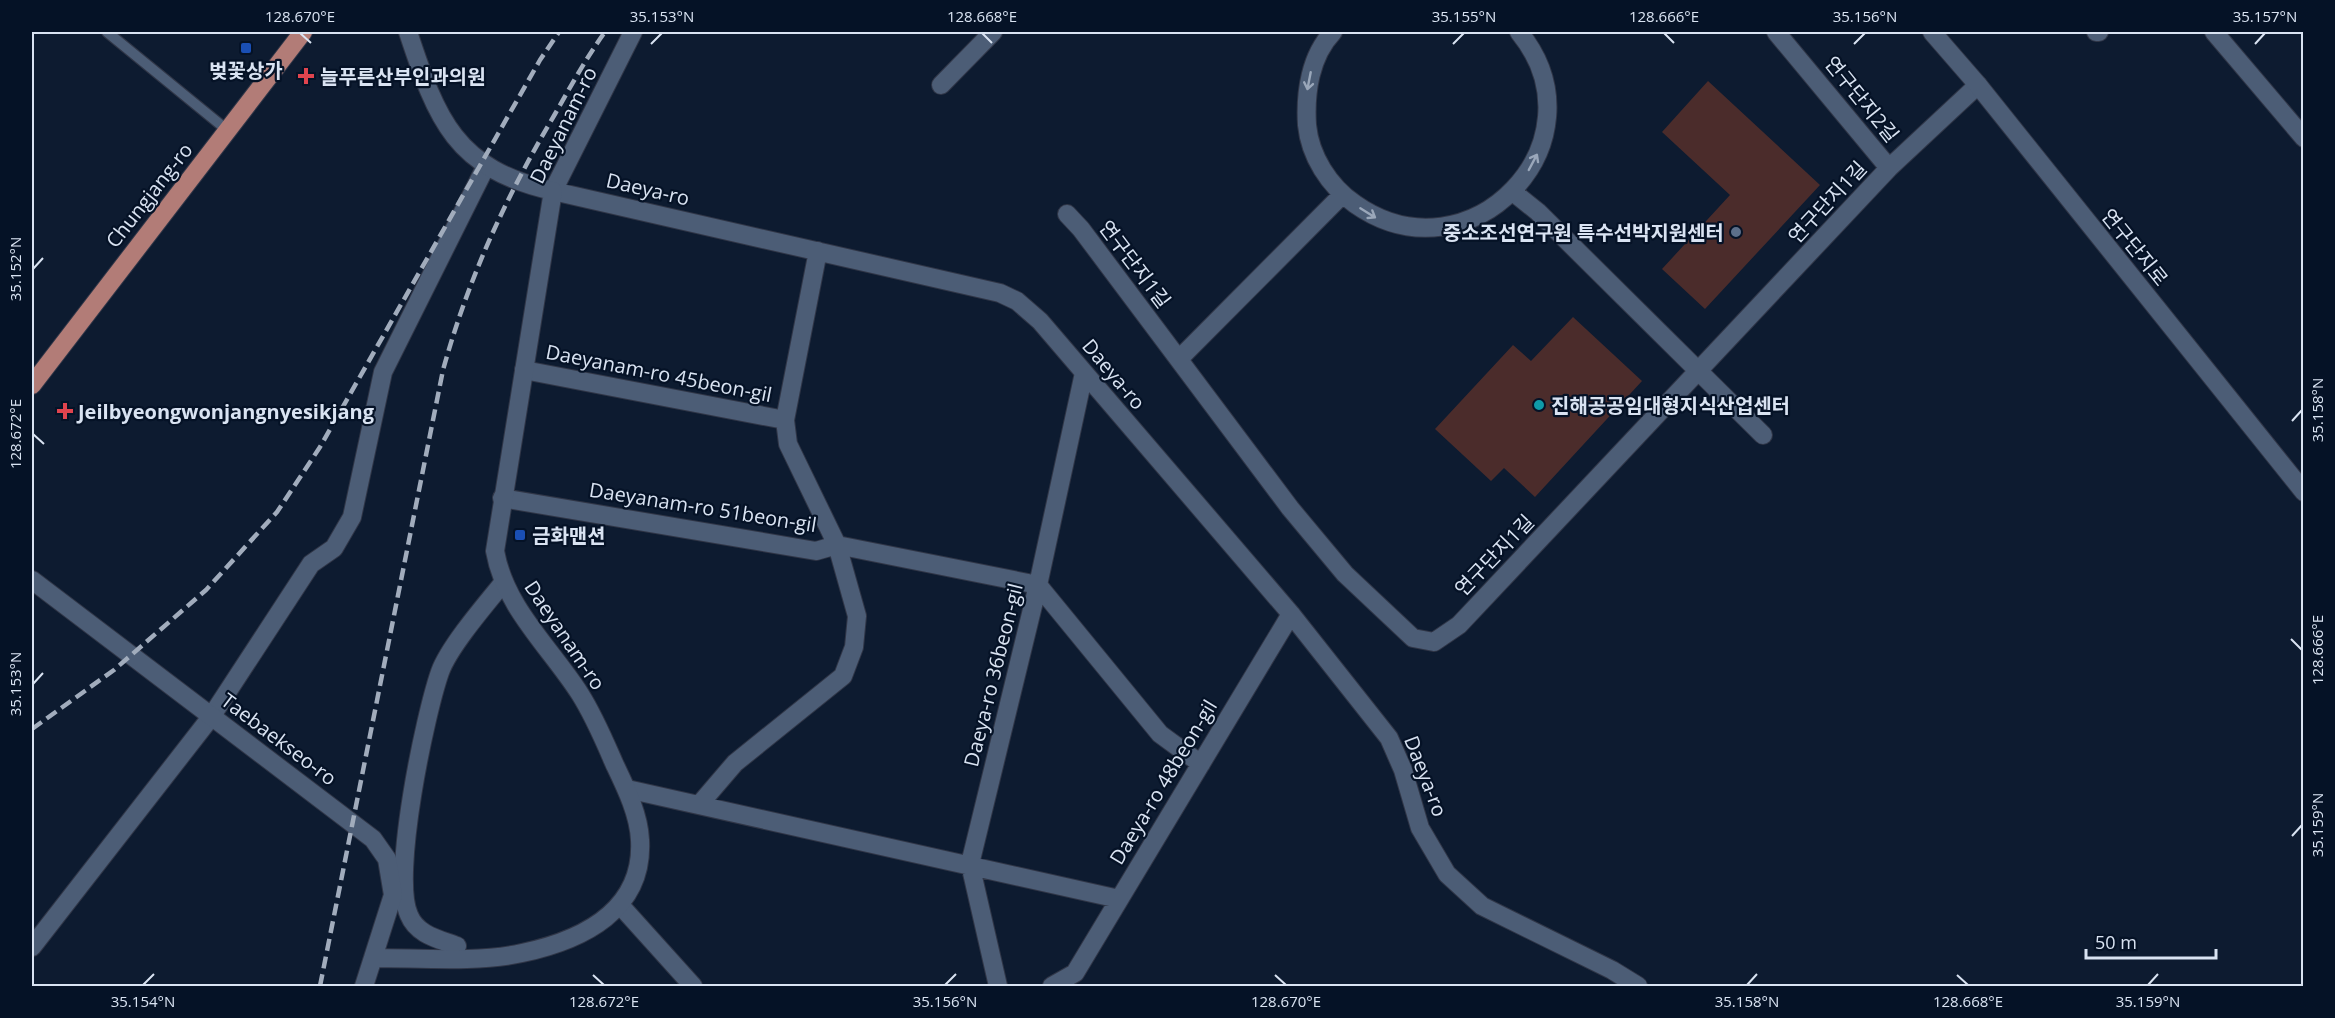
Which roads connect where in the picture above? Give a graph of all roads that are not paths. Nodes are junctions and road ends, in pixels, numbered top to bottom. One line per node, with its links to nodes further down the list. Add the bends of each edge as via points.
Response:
1 (106, 32): 13 (lane)
2 (303, 32): 13 (main road, Chungjang-ro)
3 (408, 32): 15 (street, Daeya-ro, via 438,115)
4 (633, 32): 17 (street, Daeyanam-ro)
5 (993, 32): 11 (street)
6 (1333, 32): 19 (street, one-way to 19, via 1312,67 1305,101 1308,136 1321,168)
7 (1519, 32): 18 (street, one-way to 7, via 1536,160 1547,123 1546,84 1532,47)
8 (1776, 32): 16 (street, 연구단지2길)
9 (1932, 32): 12 (street, 연구단지로)
10 (2214, 32): 14 (street)
11 (941, 85)
12 (1978, 85): 16 (street, 연구단지1길); 29 (street, 연구단지로)
13 (227, 130): 26 (main road, Chungjang-ro)
14 (2304, 138)
15 (486, 166): 17 (street, Daeya-ro, via 507,178); 36 (street, via 383,372 352,517 334,548 311,564)
16 (1889, 168): 24 (street, 연구단지1길)
17 (553, 191): 21 (street, Daeya-ro); 23 (street, Daeyanam-ro)
18 (1514, 192): 19 (street, one-way to 18, via 1373,217 1409,228 1447,227 1483,215); 24 (street)
19 (1342, 195): 22 (street)
20 (1067, 214): 22 (street, 연구단지1길)
21 (818, 251): 25 (street, Daeya-ro, via 1009,297 1040,321); 27 (street)
22 (1179, 359): 24 (street, 연구단지1길, via 1290,508 1345,574 1413,638 1434,642 1459,625)
23 (524, 370): 27 (street, Daeyanam-ro 45beon-gil); 30 (street, Daeyanam-ro)
24 (1701, 370): 28 (street)
25 (1084, 374): 34 (street, Daeya-ro 36beon-gil); 35 (street, Daeya-ro)
26 (32, 385)
27 (785, 420): 31 (street, via 788,444)
28 (1763, 435)
29 (2304, 492)
30 (502, 498): 31 (street, Daeyanam-ro 51beon-gil, via 816,551); 33 (street, Daeyanam-ro, via 495,551)
31 (837, 545): 34 (street, Daeyanam-ro 51beon-gil); 39 (street, via 857,616 854,647 843,676 735,763)
32 (32, 580): 36 (street, Taebaekseo-ro)
33 (503, 583): 38 (street, Daeyanam-ro, via 580,694); 43 (street, via 476,615 440,671 411,797 404,877 408,915 421,932)
34 (1038, 585): 37 (street, via 1160,734); 40 (street, Daeya-ro 36beon-gil)
35 (1291, 614): 37 (street, Daeya-ro 48beon-gil); 50 (street, Daeya-ro, via 1389,738 1420,828 1447,874 1482,906 1634,981)
36 (211, 717): 44 (street); 45 (street, Taebaekseo-ro, via 373,839 383,853 391,870 393,895)
37 (1201, 764): 41 (street, Daeya-ro 48beon-gil)
38 (627, 789): 39 (street); 42 (street, Daeyanam-ro, via 640,837 640,866 634,886)
39 (699, 805): 40 (street)
40 (970, 864): 41 (street); 48 (street, Daeya-ro 36beon-gil)
41 (1119, 899): 49 (street, Daeya-ro 48beon-gil, via 1075,973)
42 (620, 905): 45 (street, Daeyanam-ro, via 587,931 521,954); 47 (street)
43 (457, 946)
44 (32, 947)
45 (373, 958): 46 (street, Taebaekseo-ro)
46 (364, 987)
47 (693, 987)
48 (998, 987)
49 (1052, 987)
50 (1638, 987)

